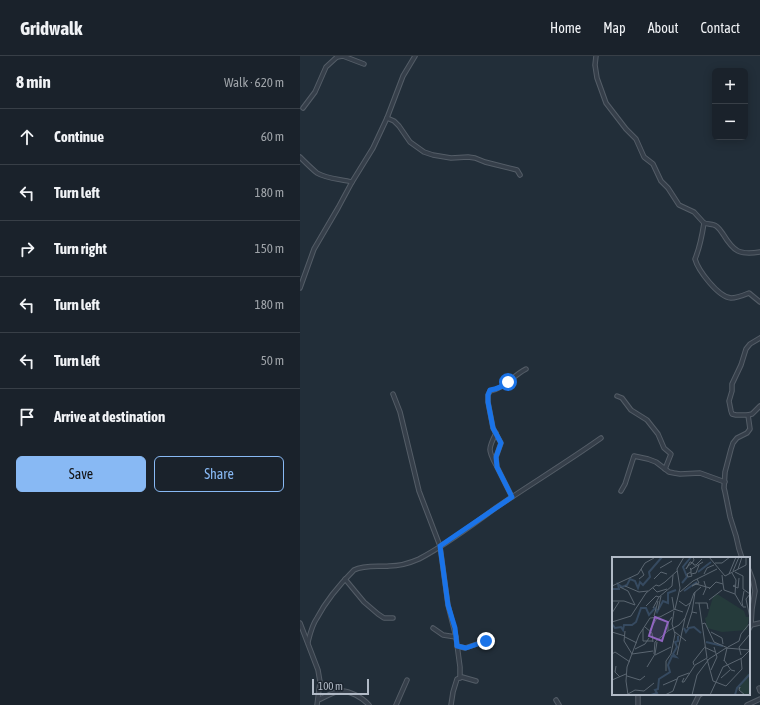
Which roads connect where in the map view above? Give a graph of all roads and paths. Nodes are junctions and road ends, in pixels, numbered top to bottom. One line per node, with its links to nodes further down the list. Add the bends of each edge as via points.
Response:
1 (415, 56): 6 (street, via 403,76)
2 (596, 56): 10 (street, via 597,78 606,103 636,139 644,157 653,164 661,181 679,205 694,212)
3 (337, 57): 4 (street, via 343,56); 5 (street, via 326,67 315,92)
4 (364, 64)
5 (303, 108)
6 (387, 118): 8 (street, via 394,121 410,142 424,152 451,158 475,158 517,170); 9 (street, via 373,148)
7 (300, 157): 9 (street, via 318,173)
8 (520, 175)
9 (352, 182): 12 (street, via 314,249)
10 (704, 224): 11 (street, via 716,226 727,242 739,252); 13 (street, via 703,236 694,259 698,266 715,289 723,295 732,298 749,293)
11 (760, 252)
12 (300, 288)
13 (760, 302)
14 (760, 338): 19 (street, via 747,347 729,396 732,414)
15 (526, 368): 20 (street, via 503,386 490,390 488,402)
16 (393, 394): 27 (street, via 420,491)
17 (617, 396): 23 (street, via 622,398 631,410 647,420 658,434 664,448 670,454)
18 (760, 406): 19 (street)
19 (748, 415): 24 (street, via 750,429 733,443 727,462)
20 (496, 433): 22 (street, via 501,443 496,457); 22 (street, via 490,452)
21 (601, 438): 26 (street)
22 (497, 467): 26 (street)
23 (665, 469): 24 (street, via 680,474 700,473); 25 (street, via 656,462 634,456)
24 (725, 482): 28 (street, via 730,517)
25 (621, 491)
26 (512, 497): 27 (street)
27 (440, 546): 30 (street, via 410,563 356,569); 36 (street, via 448,605)
28 (742, 557)
29 (750, 572): 34 (street, via 755,591)
30 (345, 579): 31 (street, via 378,614 384,618); 38 (street, via 320,613)
31 (393, 618)
32 (760, 623): 34 (street)
33 (300, 624): 38 (street)
34 (751, 625)
35 (433, 628): 36 (street, via 443,635)
36 (456, 637): 39 (street)
37 (486, 641): 39 (street, via 466,648)
38 (308, 642): 45 (street, via 319,676)
39 (457, 646): 40 (street)
40 (460, 678): 42 (street, via 466,677); 50 (street, via 457,679)
41 (406, 680): 49 (street)
42 (476, 681)
43 (699, 695): 52 (street)
44 (760, 699): 53 (street)
45 (318, 700): 47 (street); 48 (street, via 342,691 358,696)
46 (556, 700): 51 (street)
47 (318, 705)
48 (369, 705)
49 (396, 705)
50 (451, 705)
51 (559, 705)
52 (694, 705)
53 (747, 705)

